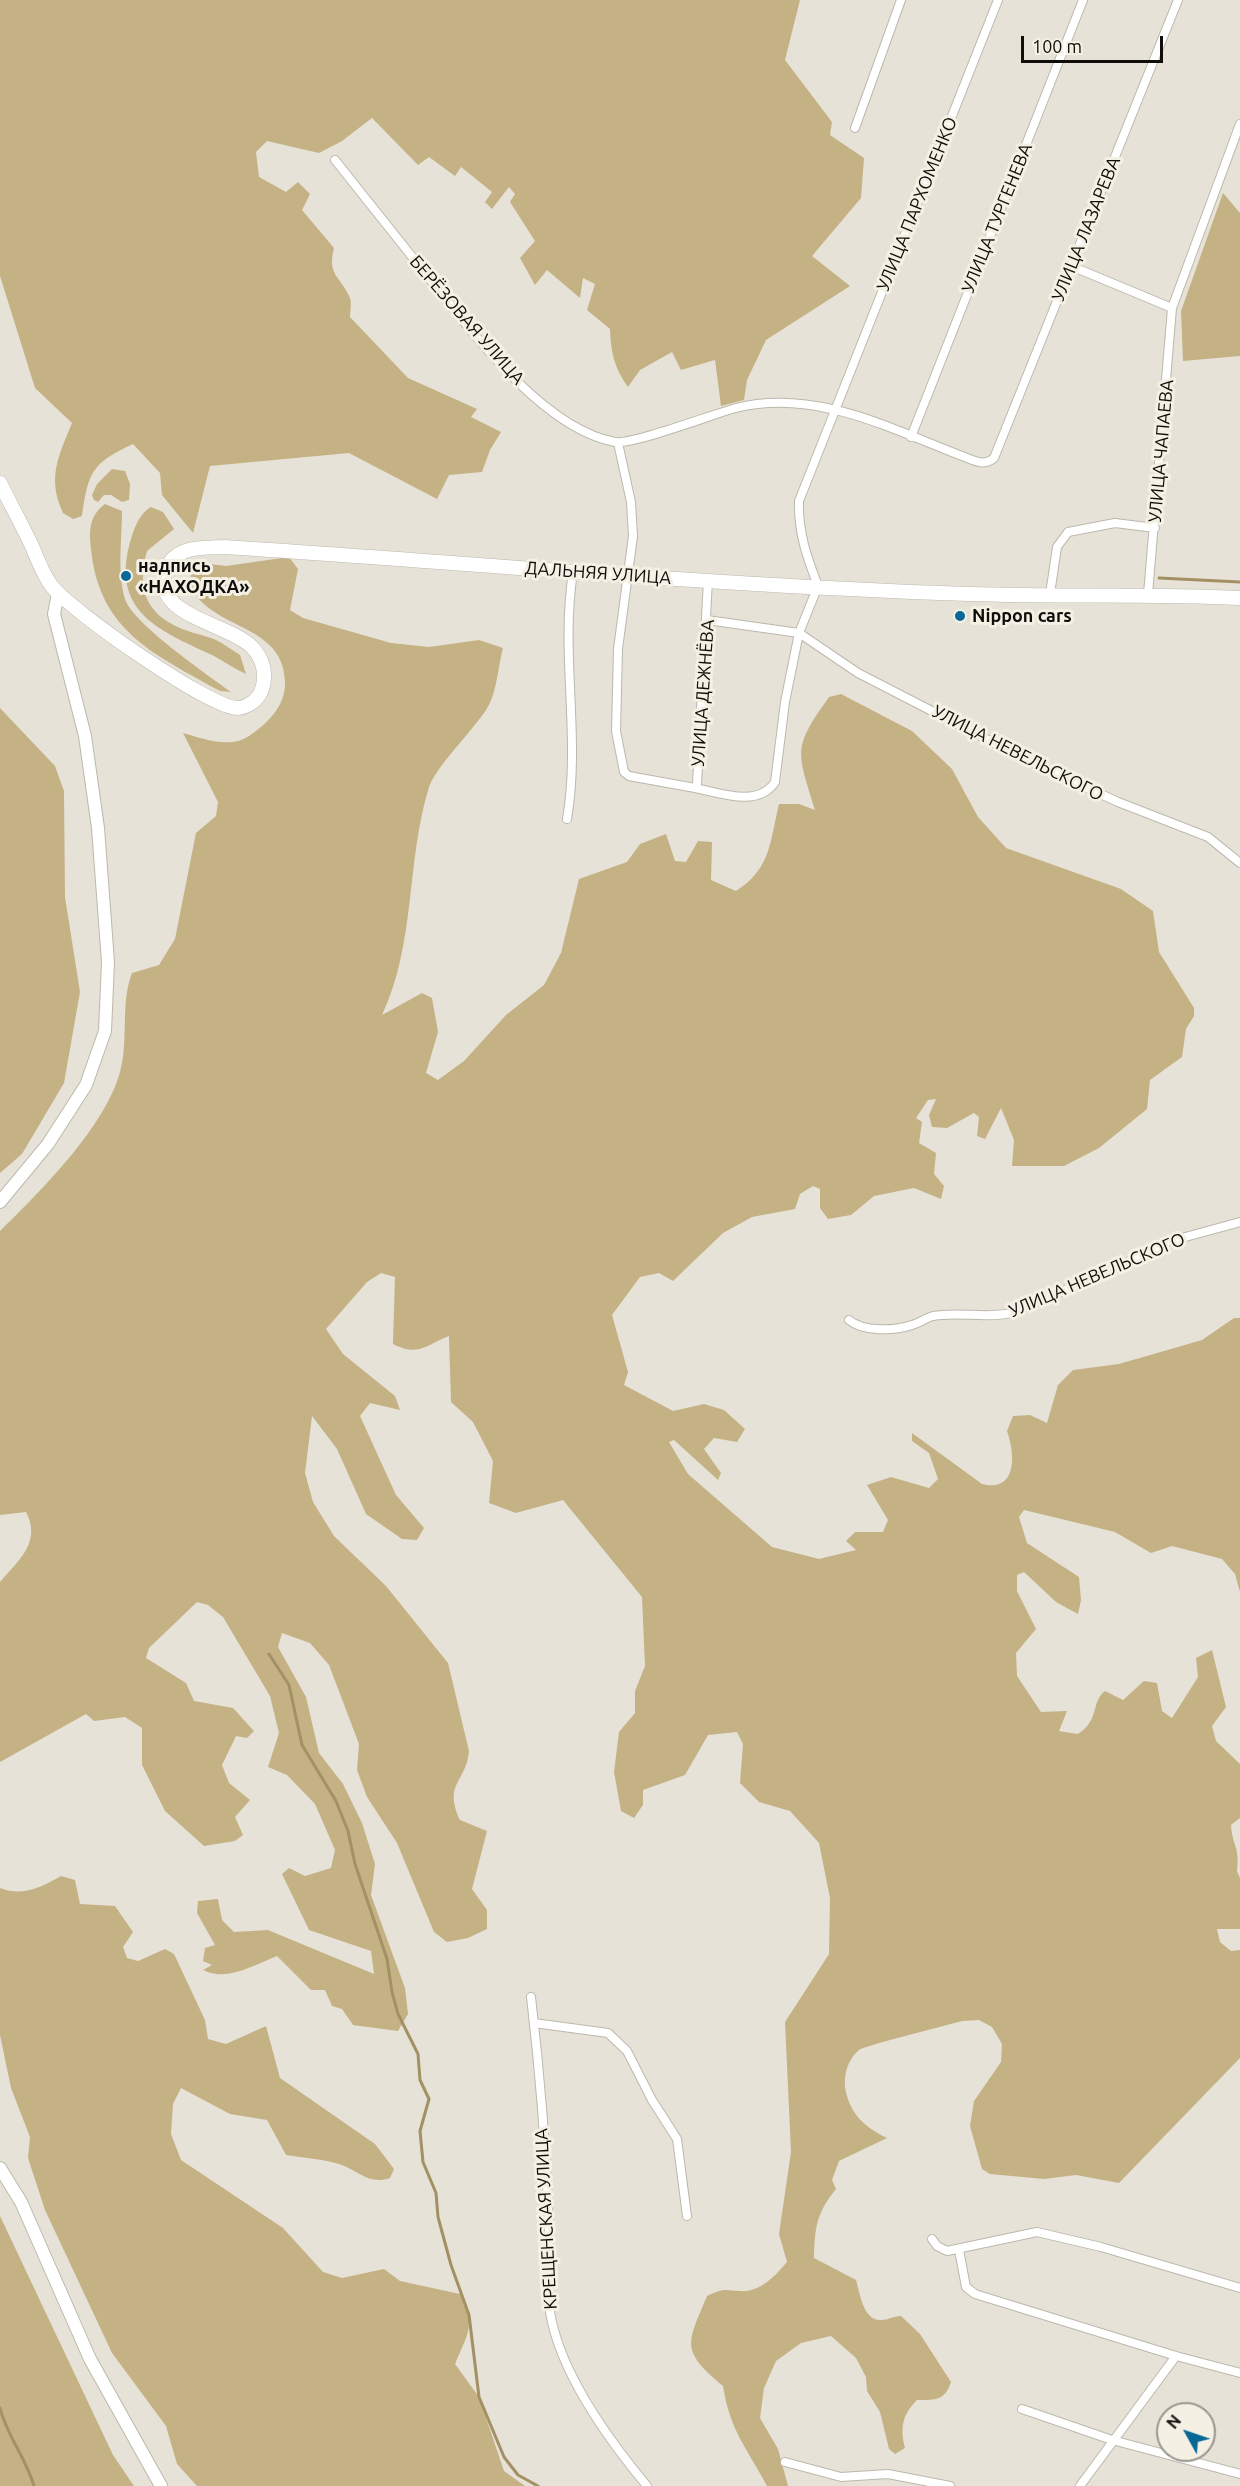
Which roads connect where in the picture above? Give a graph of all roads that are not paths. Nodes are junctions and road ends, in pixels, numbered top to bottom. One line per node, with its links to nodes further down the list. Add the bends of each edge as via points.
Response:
1 (901, 0): 6 (street)
2 (998, 0): 10 (street, УЛИЦА ПАРХОМЕНКО)
3 (1083, 0): 11 (street, УЛИЦА ТУРГЕНЕВА)
4 (1178, 0): 8 (street, УЛИЦА ЛАЗАРЕВА)
5 (1240, 124): 9 (street, УЛИЦА ЧАПАЕВА)
6 (855, 128)
7 (335, 160): 12 (street, БЕРЁЗОВАЯ УЛИЦА, via 496,359 553,411 593,436)
8 (1071, 266): 9 (street); 11 (street, УЛИЦА ЛАЗАРЕВА, via 994,458 982,463)
9 (1172, 308): 14 (street, УЛИЦА ЧАПАЕВА)
10 (836, 409): 11 (street); 12 (street, via 807,403 738,407); 18 (street, УЛИЦА ПАРХОМЕНКО, via 799,501 802,544)
11 (911, 437)
12 (618, 443): 16 (street, via 631,502 633,536)
13 (0, 483): 19 (main road)
14 (1155, 528): 20 (street, via 1115,523 1068,532 1057,548); 21 (street, УЛИЦА ЧАПАЕВА)
15 (573, 572): 16 (main road, ДАЛЬНЯЯ УЛИЦА); 19 (main road, ДАЛЬНЯЯ УЛИЦА, via 225,547 189,549 169,565 164,579 166,594 177,607 237,636 256,652 265,673 262,689 253,702 241,708 219,703 95,625); 26 (street, via 567,638 572,792)
16 (626, 576): 17 (main road, ДАЛЬНЯЯ УЛИЦА); 25 (street, УЛИЦА ДЕЖНЁВА, via 618,650 616,731 624,772)
17 (708, 580): 18 (main road, ДАЛЬНЯЯ УЛИЦА); 23 (street, УЛИЦА ДЕЖНЁВА)
18 (818, 586): 20 (main road, ДАЛЬНЯЯ УЛИЦА); 24 (street)
19 (58, 593): 28 (street, via 54,614 85,736 98,828 108,962 105,1031 86,1085 48,1144)
20 (1050, 594): 21 (main road, ДАЛЬНЯЯ УЛИЦА)
21 (1148, 594): 22 (main road, ДАЛЬНЯЯ УЛИЦА)
22 (1240, 598)
23 (708, 620): 24 (street); 25 (street, УЛИЦА ДЕЖНЁВА)
24 (799, 633): 25 (street, via 775,782 769,791 753,798); 27 (street, УЛИЦА НЕВЕЛЬСКОГО, via 858,673 1029,761 1208,837)
25 (694, 788)
26 (567, 819)
27 (1240, 863)
28 (0, 1203)
29 (1240, 1221): 30 (street, УЛИЦА НЕВЕЛЬСКОГО, via 1167,1242 1011,1313 995,1317 933,1316 909,1326 886,1329 857,1326)
30 (849, 1320)
31 (531, 1997): 32 (street, КРЕЩЕНСКАЯ УЛИЦА)
32 (534, 2023): 34 (street, via 608,2033 627,2051 677,2139); 45 (street, КРЕЩЕНСКАЯ УЛИЦА, via 549,2226 550,2312 574,2380 622,2456)
33 (0, 2168): 44 (street, via 21,2202 90,2359)
34 (687, 2216)
35 (932, 2239): 36 (street, via 947,2251)
36 (959, 2250): 37 (street, via 1037,2232); 38 (street, via 966,2286 975,2294)
37 (1240, 2288)
38 (1176, 2356): 39 (street); 41 (street)
39 (1240, 2373)
40 (1022, 2409): 41 (street)
41 (1112, 2440): 43 (street); 47 (street)
42 (785, 2462): 46 (street, via 841,2477 888,2474)
43 (1240, 2474)
44 (161, 2486)
45 (647, 2486)
46 (950, 2486)
47 (1080, 2486)

